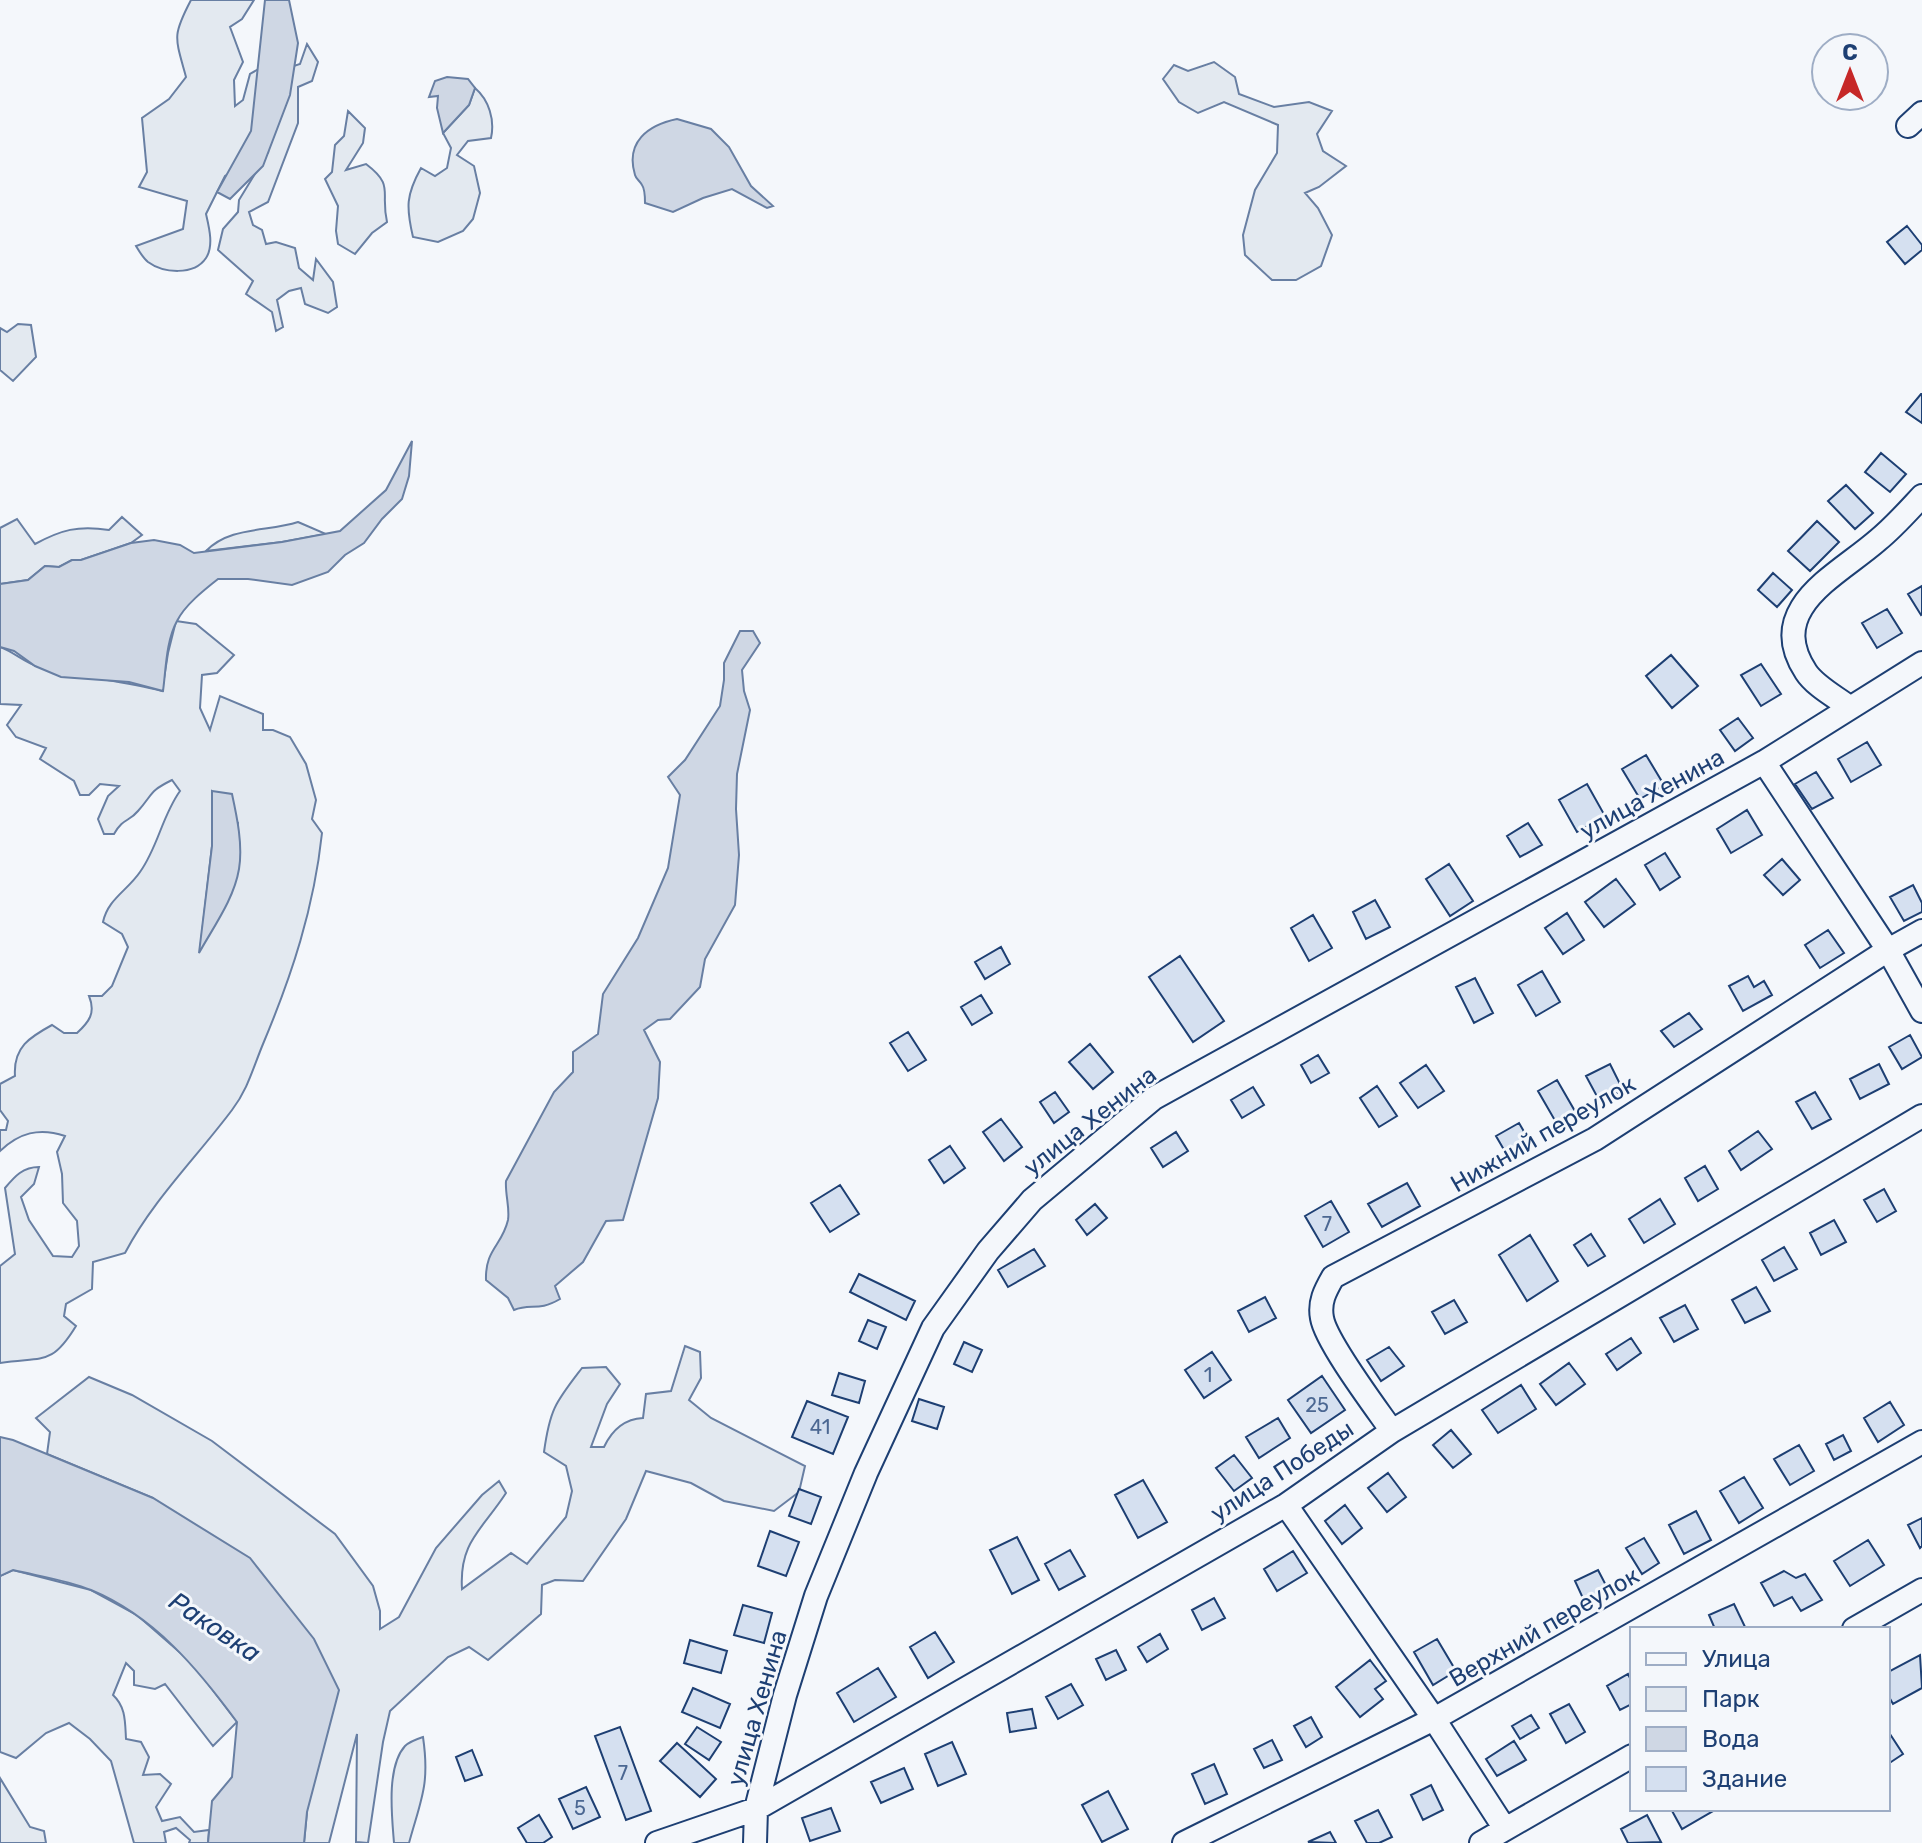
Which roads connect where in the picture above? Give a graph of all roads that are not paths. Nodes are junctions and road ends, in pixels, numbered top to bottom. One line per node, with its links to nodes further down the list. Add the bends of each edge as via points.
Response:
1 (1922, 496): 3 (street, via 1880,539 1813,593 1795,619 1794,650 1808,675)
2 (1922, 663): 3 (street, улица Хенина)
3 (1849, 707): 4 (street, улица Хенина)
4 (1764, 762): 6 (street); 16 (street, улица Хенина, via 1154,1098 1032,1200 933,1328 866,1473 816,1596)
5 (1922, 931): 6 (street, Нижний переулок)
6 (1888, 950): 7 (street); 9 (street, Нижний переулок, via 1595,1139 1333,1277 1322,1295 1322,1320)
7 (1922, 1011)
8 (1922, 1116): 9 (street, улица Победы)
9 (1392, 1431): 11 (street, улица Победы)
10 (1922, 1442): 14 (street, Верхний переулок)
11 (1286, 1505): 14 (street); 16 (street, улица Победы)
12 (1922, 1590): 13 (street)
13 (1857, 1627)
14 (1434, 1719): 17 (street); 20 (street, Верхний переулок)
15 (1630, 1757): 17 (street)
16 (756, 1809): 18 (street, улица Победы); 19 (street, улица Хенина)
17 (1505, 1829): 21 (street)
18 (657, 1843)
19 (755, 1843)
20 (1184, 1843)
21 (1482, 1843)

